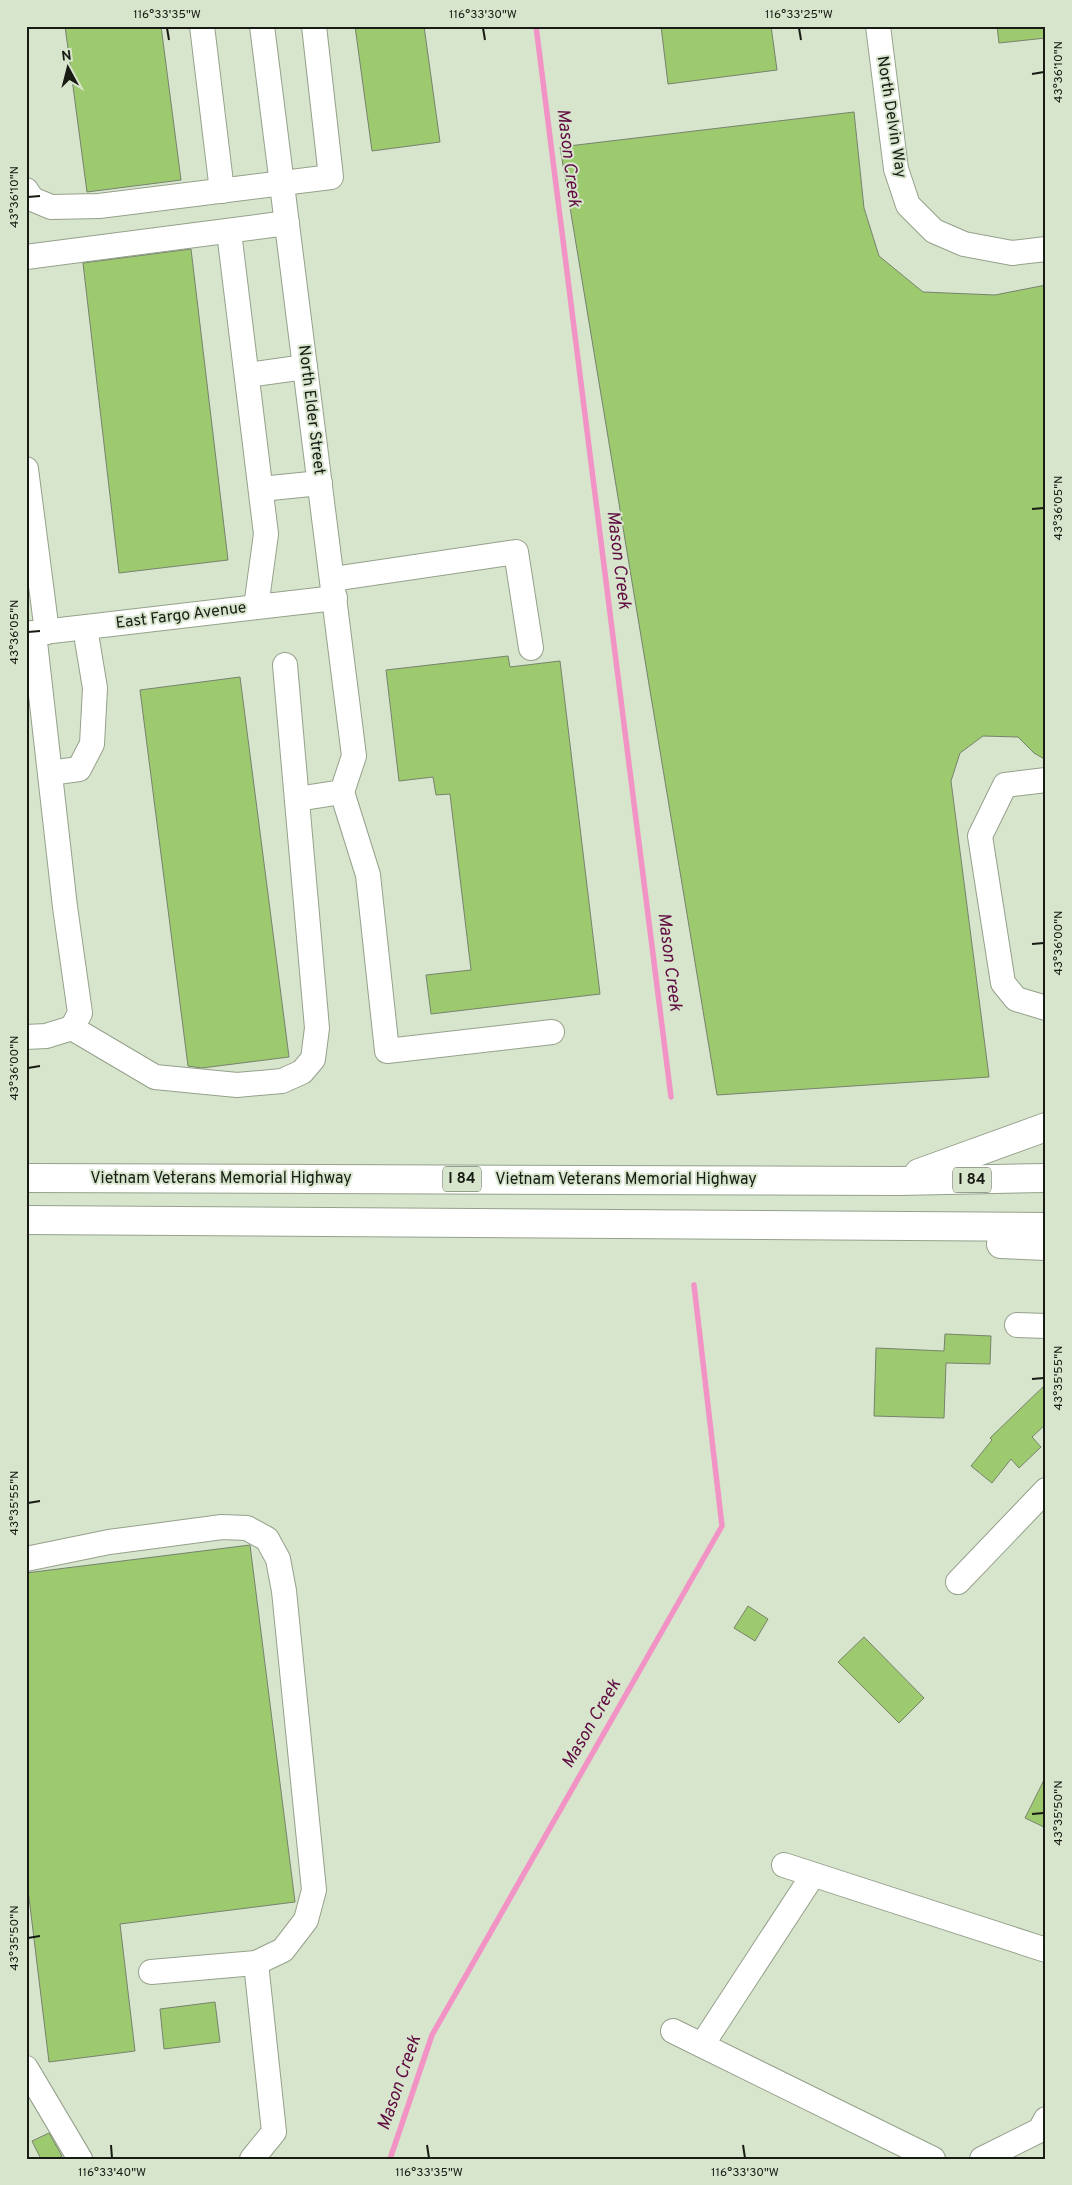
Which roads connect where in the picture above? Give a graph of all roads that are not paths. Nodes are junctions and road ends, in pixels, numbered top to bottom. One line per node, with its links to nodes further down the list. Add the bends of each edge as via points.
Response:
1 (262, 26): 5 (street, North Elder Street)
2 (314, 26): 5 (street, via 331,176)
3 (878, 26): 10 (street, North Delvin Way, via 896,169 908,205 934,231 964,244 1012,253)
4 (206, 27): 7 (street)
5 (282, 183): 7 (street); 8 (street, North Elder Street)
6 (26, 190): 7 (street, via 32,200 51,207 99,206)
7 (222, 191)
8 (287, 223): 9 (street); 12 (street, North Elder Street)
9 (229, 232): 11 (street); 13 (street)
10 (1046, 249)
11 (26, 257)
12 (305, 367): 13 (street); 15 (street, North Elder Street)
13 (247, 375): 16 (street)
14 (26, 469): 20 (street)
15 (320, 483): 16 (street); 17 (street, North Elder Street)
16 (261, 489): 18 (street, via 266,534)
17 (334, 588): 18 (street, East Fargo Avenue); 21 (street, East Fargo Avenue, via 516,552); 25 (street, North Elder Street, via 354,756)
18 (256, 608): 19 (street, East Fargo Avenue)
19 (85, 628): 20 (street, East Fargo Avenue); 23 (street, via 95,688 92,744 79,768)
20 (36, 633): 23 (street)
21 (531, 648)
22 (285, 665): 26 (street)
23 (50, 772): 28 (street, via 80,1012)
24 (1046, 780): 27 (street, via 1005,785 980,836 1003,983 1016,999)
25 (342, 792): 26 (street); 29 (street, via 368,875 387,1051)
26 (297, 798): 28 (street, via 318,1028 313,1058 302,1072 282,1081 238,1085 155,1077)
27 (1046, 1008)
28 (72, 1028): 30 (street, via 46,1036)
29 (552, 1032)
30 (26, 1037)
31 (1046, 1127): 34 (highway)
32 (26, 1178): 34 (highway, Vietnam Veterans Memorial Highway / I 84)
33 (1046, 1178): 34 (highway, Vietnam Veterans Memorial Highway / I 84)
34 (899, 1181)
35 (26, 1220): 36 (highway)
36 (627, 1225): 37 (highway); 38 (highway)
37 (1046, 1226)
38 (1046, 1246)
39 (1017, 1325): 40 (street)
40 (1046, 1326)
41 (1046, 1490): 43 (street)
42 (26, 1559): 47 (street, via 109,1542 222,1527 247,1528 267,1539 278,1559 284,1591 314,1890 306,1920 283,1950)
43 (958, 1582)
44 (784, 1865): 45 (street)
45 (813, 1875): 46 (street); 50 (street)
46 (1046, 1950)
47 (256, 1963): 48 (street); 54 (street, via 274,2132)
48 (151, 1972)
49 (673, 2031): 50 (street)
50 (702, 2045): 55 (street)
51 (26, 2068): 53 (street)
52 (1046, 2119): 56 (street, via 1040,2130)
53 (80, 2159)
54 (252, 2159)
55 (933, 2159)
56 (982, 2159)

